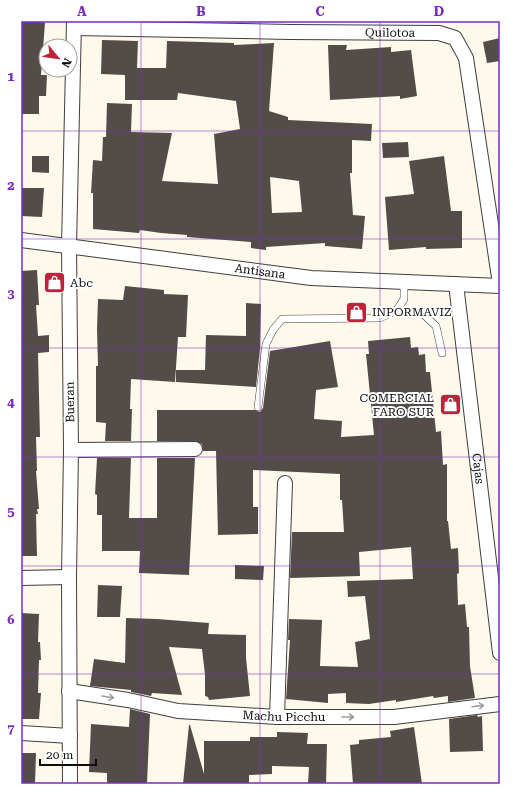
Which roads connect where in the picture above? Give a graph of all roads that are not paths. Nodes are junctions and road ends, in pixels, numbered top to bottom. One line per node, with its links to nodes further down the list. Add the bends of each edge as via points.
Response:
1 (74, 24): 2 (street, Quilotoa); 4 (street, Bueran)
2 (295, 27): 7 (street, Quilotoa, via 439,33 455,38 466,58)
3 (21, 240): 4 (street, Antisana)
4 (69, 246): 5 (street, Antisana, via 311,278); 12 (street, Bueran)
5 (404, 282): 6 (street, Antisana); 8 (lane, via 404,300)
6 (456, 284): 7 (street, Antisana); 16 (street, Cajas)
7 (500, 285)
8 (397, 310): 9 (lane, via 422,314 436,326); 10 (lane, via 380,318 282,319 266,344)
9 (442, 353)
10 (258, 407)
11 (195, 449): 12 (street)
12 (71, 450): 14 (street, Bueran)
13 (285, 483): 19 (street)
14 (69, 577): 15 (street); 17 (street, Bueran)
15 (21, 578)
16 (500, 654)
17 (69, 691): 19 (street, Machu Picchu, one-way to 19, via 178,711); 21 (street, Bueran)
18 (500, 704): 19 (street, Machu Picchu, one-way to 18, via 394,717)
19 (277, 717)
20 (21, 733): 21 (street)
21 (70, 736): 22 (street, Bueran)
22 (70, 784)

